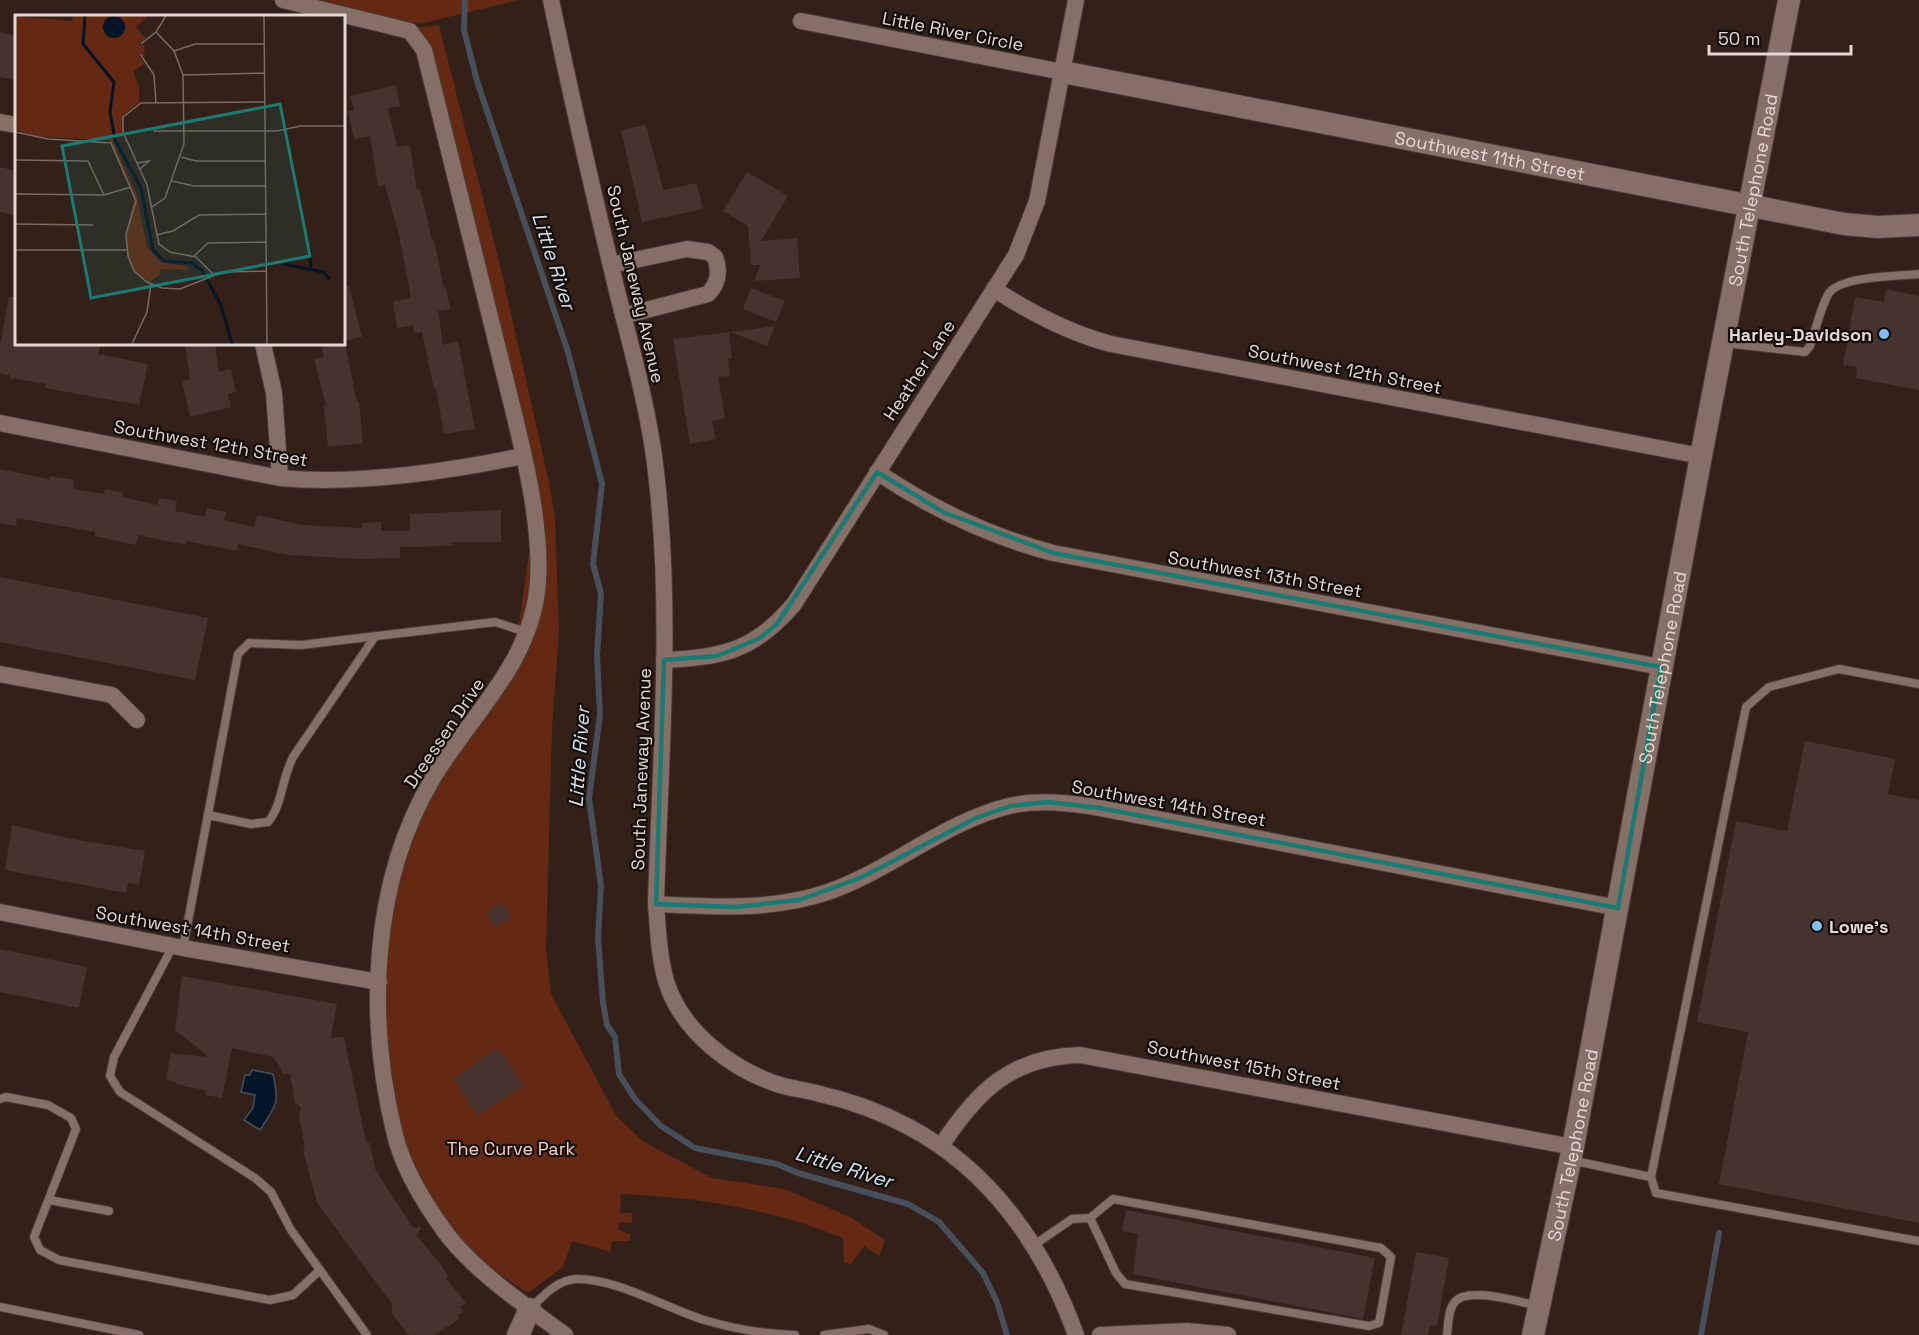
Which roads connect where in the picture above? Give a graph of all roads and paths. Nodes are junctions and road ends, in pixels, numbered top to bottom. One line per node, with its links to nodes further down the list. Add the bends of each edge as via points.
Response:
1 (283, 0): 5 (street)
2 (551, 0): 13 (street, South Janeway Avenue)
3 (1076, 0): 8 (street, Heather Lane)
4 (1789, 0): 11 (main road, South Telephone Road)
5 (344, 15)
6 (345, 15): 20 (street, via 410,31 424,50)
7 (801, 21): 8 (street, Little River Circle)
8 (1063, 72): 11 (main road, Southwest 11th Street); 15 (street, Heather Lane, via 1031,222)
9 (0, 122): 10 (street)
10 (15, 125)
11 (1750, 206): 12 (main road, Southwest 11th Street, via 1844,224); 17 (main road, South Telephone Road)
12 (1919, 225)
13 (611, 265): 16 (street, South Janeway Avenue); 16 (street, via 697,249 715,257 718,267 715,287 708,294)
14 (1919, 274): 17 (lane, via 1838,286 1828,295 1805,352)
15 (994, 289): 21 (street, Southwest 12th Street, via 1059,325 1112,344); 22 (street, Heather Lane)
16 (623, 316): 26 (street, South Janeway Avenue, via 638,370 656,470 662,532)
17 (1723, 342): 21 (main road, South Telephone Road)
18 (263, 345): 23 (street, via 274,393)
19 (0, 423): 23 (street, Southwest 12th Street)
20 (523, 456): 23 (street, Southwest 12th Street, via 337,480); 24 (street, via 538,582)
21 (1701, 456): 27 (main road, South Telephone Road)
22 (877, 472): 26 (street, Heather Lane, via 794,604 777,624 760,638 717,656); 27 (street, Southwest 13th Street, via 943,512 988,533 1053,553)
23 (280, 478)
24 (526, 632): 25 (lane, via 495,622); 36 (street, Dreessen Drive, via 509,671 434,776 413,815 399,850 383,925)
25 (374, 638): 31 (lane, via 292,757 277,812 268,822 251,824); 31 (lane, via 302,645 249,643 238,654)
26 (664, 660): 32 (street, South Janeway Avenue)
27 (1661, 667): 33 (main road, South Telephone Road)
28 (0, 674): 30 (street, via 112,695)
29 (1919, 684): 40 (lane, via 1839,669 1770,687 1746,707)
30 (137, 720)
31 (208, 815): 35 (lane)
32 (656, 904): 33 (street, Southwest 14th Street, via 736,907 799,900 860,878 976,818 1010,806 1048,802 1100,808); 38 (street, South Janeway Avenue, via 667,983 690,1022 724,1058 781,1085 832,1096 878,1112)
33 (1618, 908): 39 (main road, South Telephone Road)
34 (0, 912): 35 (street, Southwest 14th Street)
35 (178, 947): 36 (street, Southwest 14th Street); 46 (lane, via 114,1057 110,1076 120,1092 272,1192 291,1230)
36 (379, 982): 49 (street, Dreessen Drive, via 384,1077 395,1137 408,1171 445,1231 498,1285)
37 (0, 1098): 41 (lane, via 48,1105 71,1118 76,1129)
38 (941, 1146): 39 (street, Southwest 15th Street, via 987,1088 1011,1072 1036,1060 1080,1055); 45 (street, South Janeway Avenue, via 1002,1202)
39 (1571, 1153): 40 (lane); 47 (main road, South Telephone Road)
40 (1651, 1177): 44 (lane, via 1656,1193)
41 (49, 1200): 42 (lane); 46 (lane, via 34,1237 40,1250 59,1260 270,1300 293,1295)
42 (109, 1211)
43 (1090, 1218): 43 (lane, via 1125,1284 1369,1326 1379,1323 1392,1257 1381,1248 1113,1199); 45 (lane, via 1072,1219)
44 (1919, 1241)
45 (1034, 1245): 58 (street, South Janeway Avenue, via 1064,1301)
46 (320, 1270): 52 (lane)
47 (1539, 1306): 61 (lane, via 1472,1293 1452,1305); 62 (main road, South Telephone Road)
48 (0, 1307): 51 (lane)
49 (530, 1309): 53 (main road); 54 (street, Dreessen Drive); 55 (lane, via 562,1282 575,1279 611,1286 704,1320 757,1334)
50 (1184, 1333): 59 (street); 60 (street)
51 (139, 1335)
52 (367, 1335)
53 (518, 1335)
54 (565, 1335)
55 (795, 1335)
56 (824, 1335): 57 (lane, via 869,1329)
57 (884, 1335)
58 (1076, 1335)
59 (1100, 1335)
60 (1228, 1335)
61 (1447, 1335)
62 (1533, 1335)

